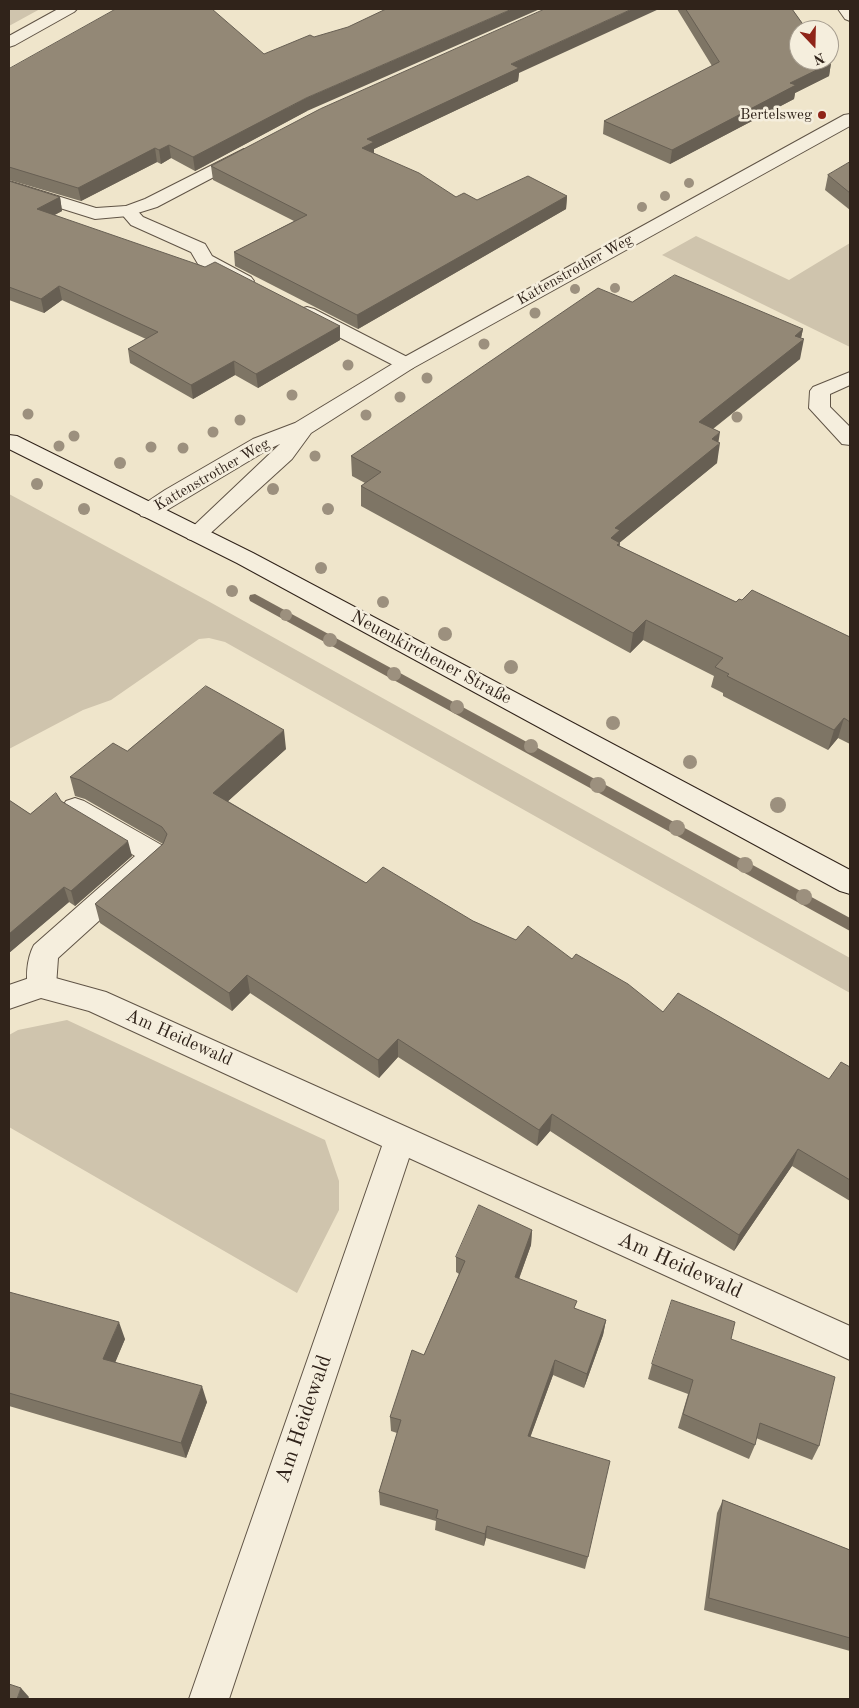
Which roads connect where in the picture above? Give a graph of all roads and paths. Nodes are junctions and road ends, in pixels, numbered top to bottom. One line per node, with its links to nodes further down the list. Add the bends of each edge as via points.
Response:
1 (69, 9): 4 (street)
2 (845, 9): 3 (street)
3 (850, 16)
4 (9, 42)
5 (850, 119): 11 (street, Kattenstrother Weg)
6 (254, 148): 8 (street, via 151,203)
7 (9, 186): 8 (street, via 95,214)
8 (128, 211): 9 (street, via 137,221 198,248 205,260)
9 (258, 288)
10 (292, 306): 11 (street)
11 (406, 364): 13 (street, Kattenstrother Weg)
12 (850, 378): 14 (street, via 820,391 819,408)
13 (303, 428): 16 (street, Kattenstrother Weg, via 261,444); 17 (street, Kattenstrother Weg, via 284,454)
14 (850, 439)
15 (9, 441): 16 (street, Neuenkirchener Straße)
16 (148, 511): 17 (street, Neuenkirchener Straße)
17 (196, 534): 19 (street, Neuenkirchener Straße)
18 (74, 808): 20 (street, via 155,854 44,953)
19 (850, 882)
20 (40, 986): 21 (street); 22 (street, Am Heidewald, via 96,1000)
21 (9, 997)
22 (400, 1139): 23 (street, Am Heidewald); 24 (street, Am Heidewald)
23 (850, 1343)
24 (208, 1699)

